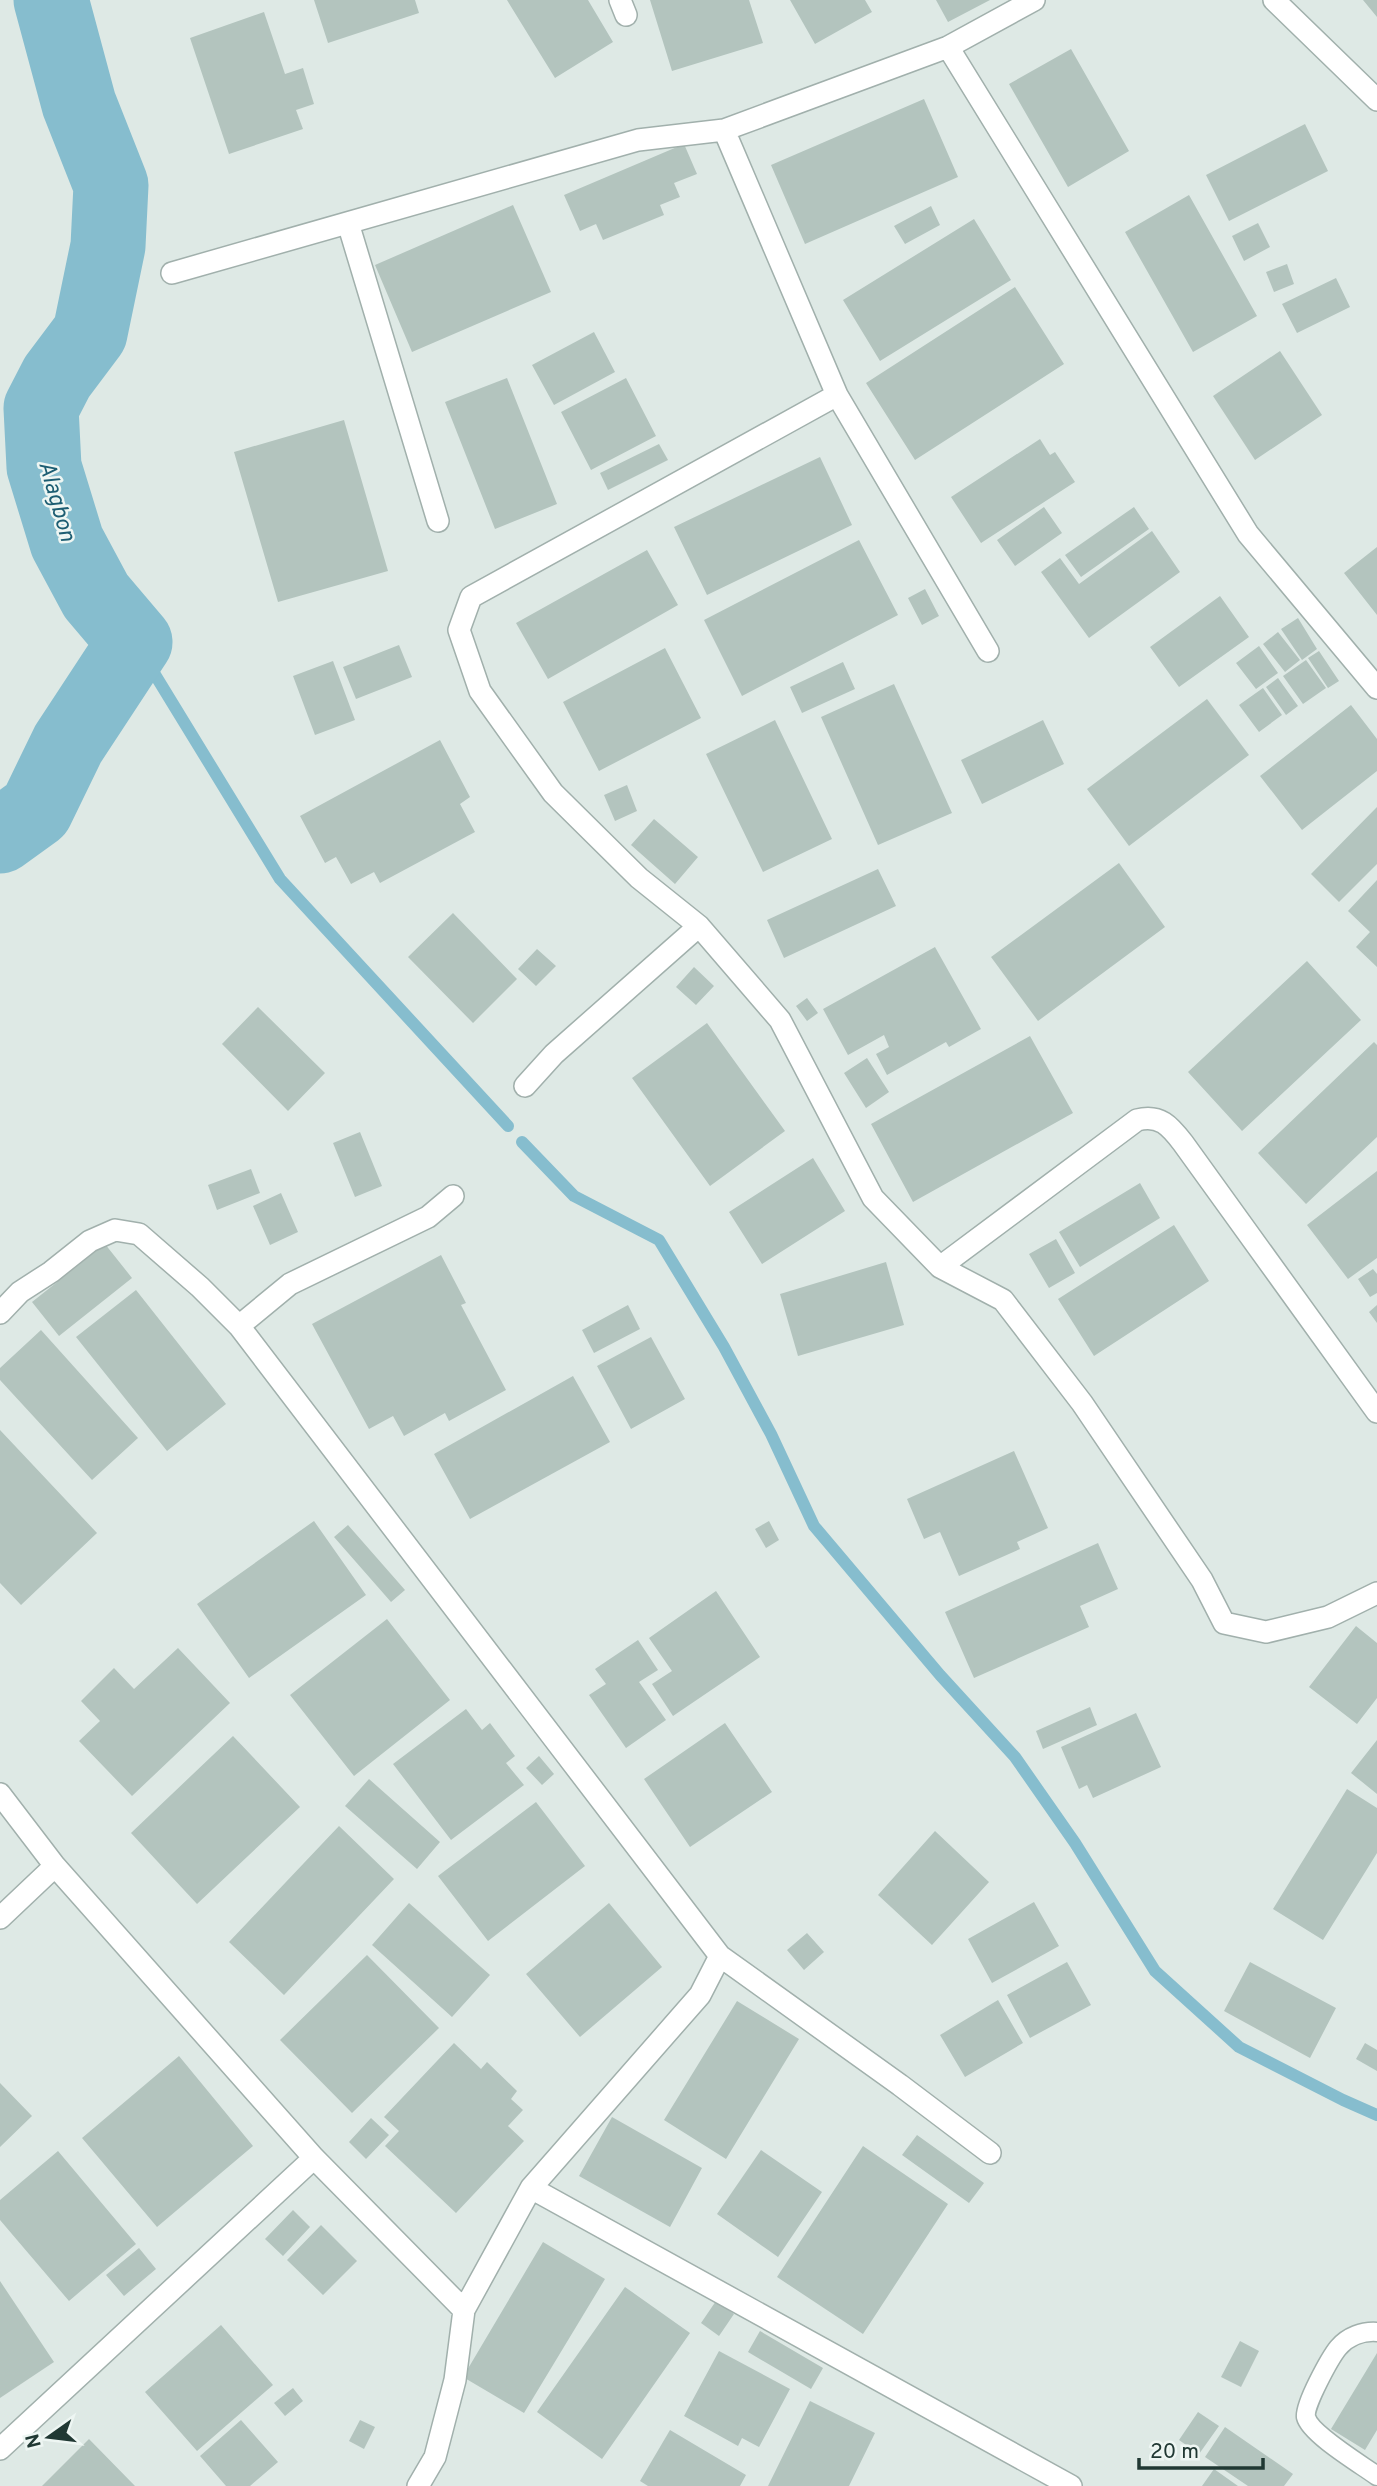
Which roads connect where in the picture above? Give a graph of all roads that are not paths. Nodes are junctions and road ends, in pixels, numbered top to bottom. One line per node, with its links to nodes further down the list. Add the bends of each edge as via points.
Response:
1 (1034, 0): 3 (street)
2 (1274, 0): 4 (street)
3 (948, 47): 5 (street); 11 (street, via 1248,534)
4 (1377, 100)
5 (724, 130): 6 (street, via 638,141); 8 (street)
6 (348, 223): 7 (street); 9 (street)
7 (172, 273)
8 (838, 395): 10 (street); 12 (street, via 471,597 459,630 480,691 553,793 639,878)
9 (438, 521)
10 (988, 652)
11 (1377, 688)
12 (699, 926): 13 (street, via 554,1054); 15 (street, via 779,1020 873,1198)
13 (525, 1086)
14 (453, 1196): 17 (street, via 428,1217 290,1284)
15 (940, 1268): 18 (street, via 1137,1120 1155,1118 1165,1122 1183,1143); 19 (street, via 1003,1300 1082,1403 1202,1580 1224,1623 1266,1632 1328,1617)
16 (0, 1313): 17 (street, via 20,1292 90,1241 115,1230 139,1234)
17 (239, 1326): 23 (street)
18 (1377, 1412)
19 (1377, 1593)
20 (0, 1794): 21 (street)
21 (55, 1866): 22 (street); 25 (street)
22 (0, 1918)
23 (720, 1956): 24 (street); 26 (street, via 700,1995)
24 (990, 2153)
25 (314, 2158): 27 (street); 29 (street)
26 (531, 2188): 27 (street); 32 (street)
27 (464, 2309): 31 (street, via 449,2405 435,2457)
28 (1377, 2332): 30 (lane, via 1364,2331 1339,2347 1308,2402 1306,2416 1313,2429)
29 (0, 2449)
30 (1377, 2476)
31 (418, 2486)
32 (1072, 2486)

